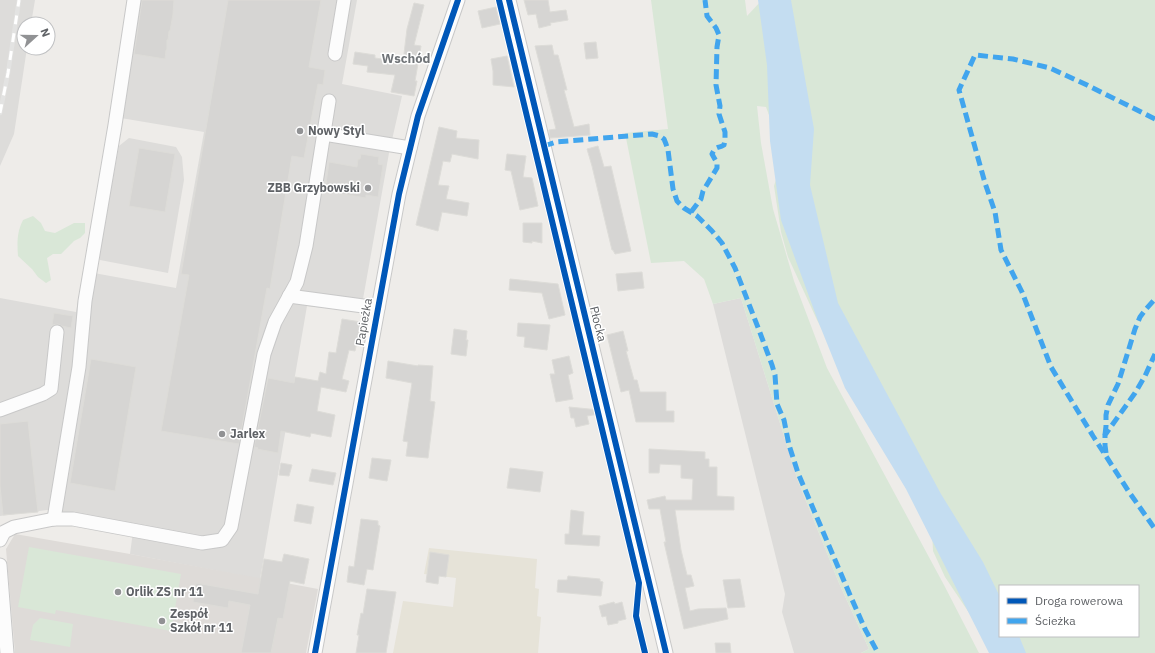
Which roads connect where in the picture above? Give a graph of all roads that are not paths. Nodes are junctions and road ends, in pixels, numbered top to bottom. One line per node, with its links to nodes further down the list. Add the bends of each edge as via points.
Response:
1 (134, 0): 13 (street, via 85,301 79,367)
2 (344, 0): 5 (street)
3 (458, 0): 8 (street, Papieżka, via 418,116)
4 (509, 0): 18 (street, Płocka)
5 (335, 54)
6 (329, 101): 7 (street)
7 (324, 134): 8 (street); 9 (street, via 306,246 297,282)
8 (410, 148): 10 (street, Papieżka)
9 (289, 296): 10 (street); 13 (street, via 264,354 231,527 222,540 202,543 73,519)
10 (378, 308): 17 (street, Papieżka)
11 (57, 332): 12 (street, via 51,389)
12 (0, 410)
13 (54, 519): 14 (street, via 14,527 4,532)
14 (0, 540)
15 (0, 565): 16 (street)
16 (7, 653)
17 (315, 653)
18 (666, 653)

